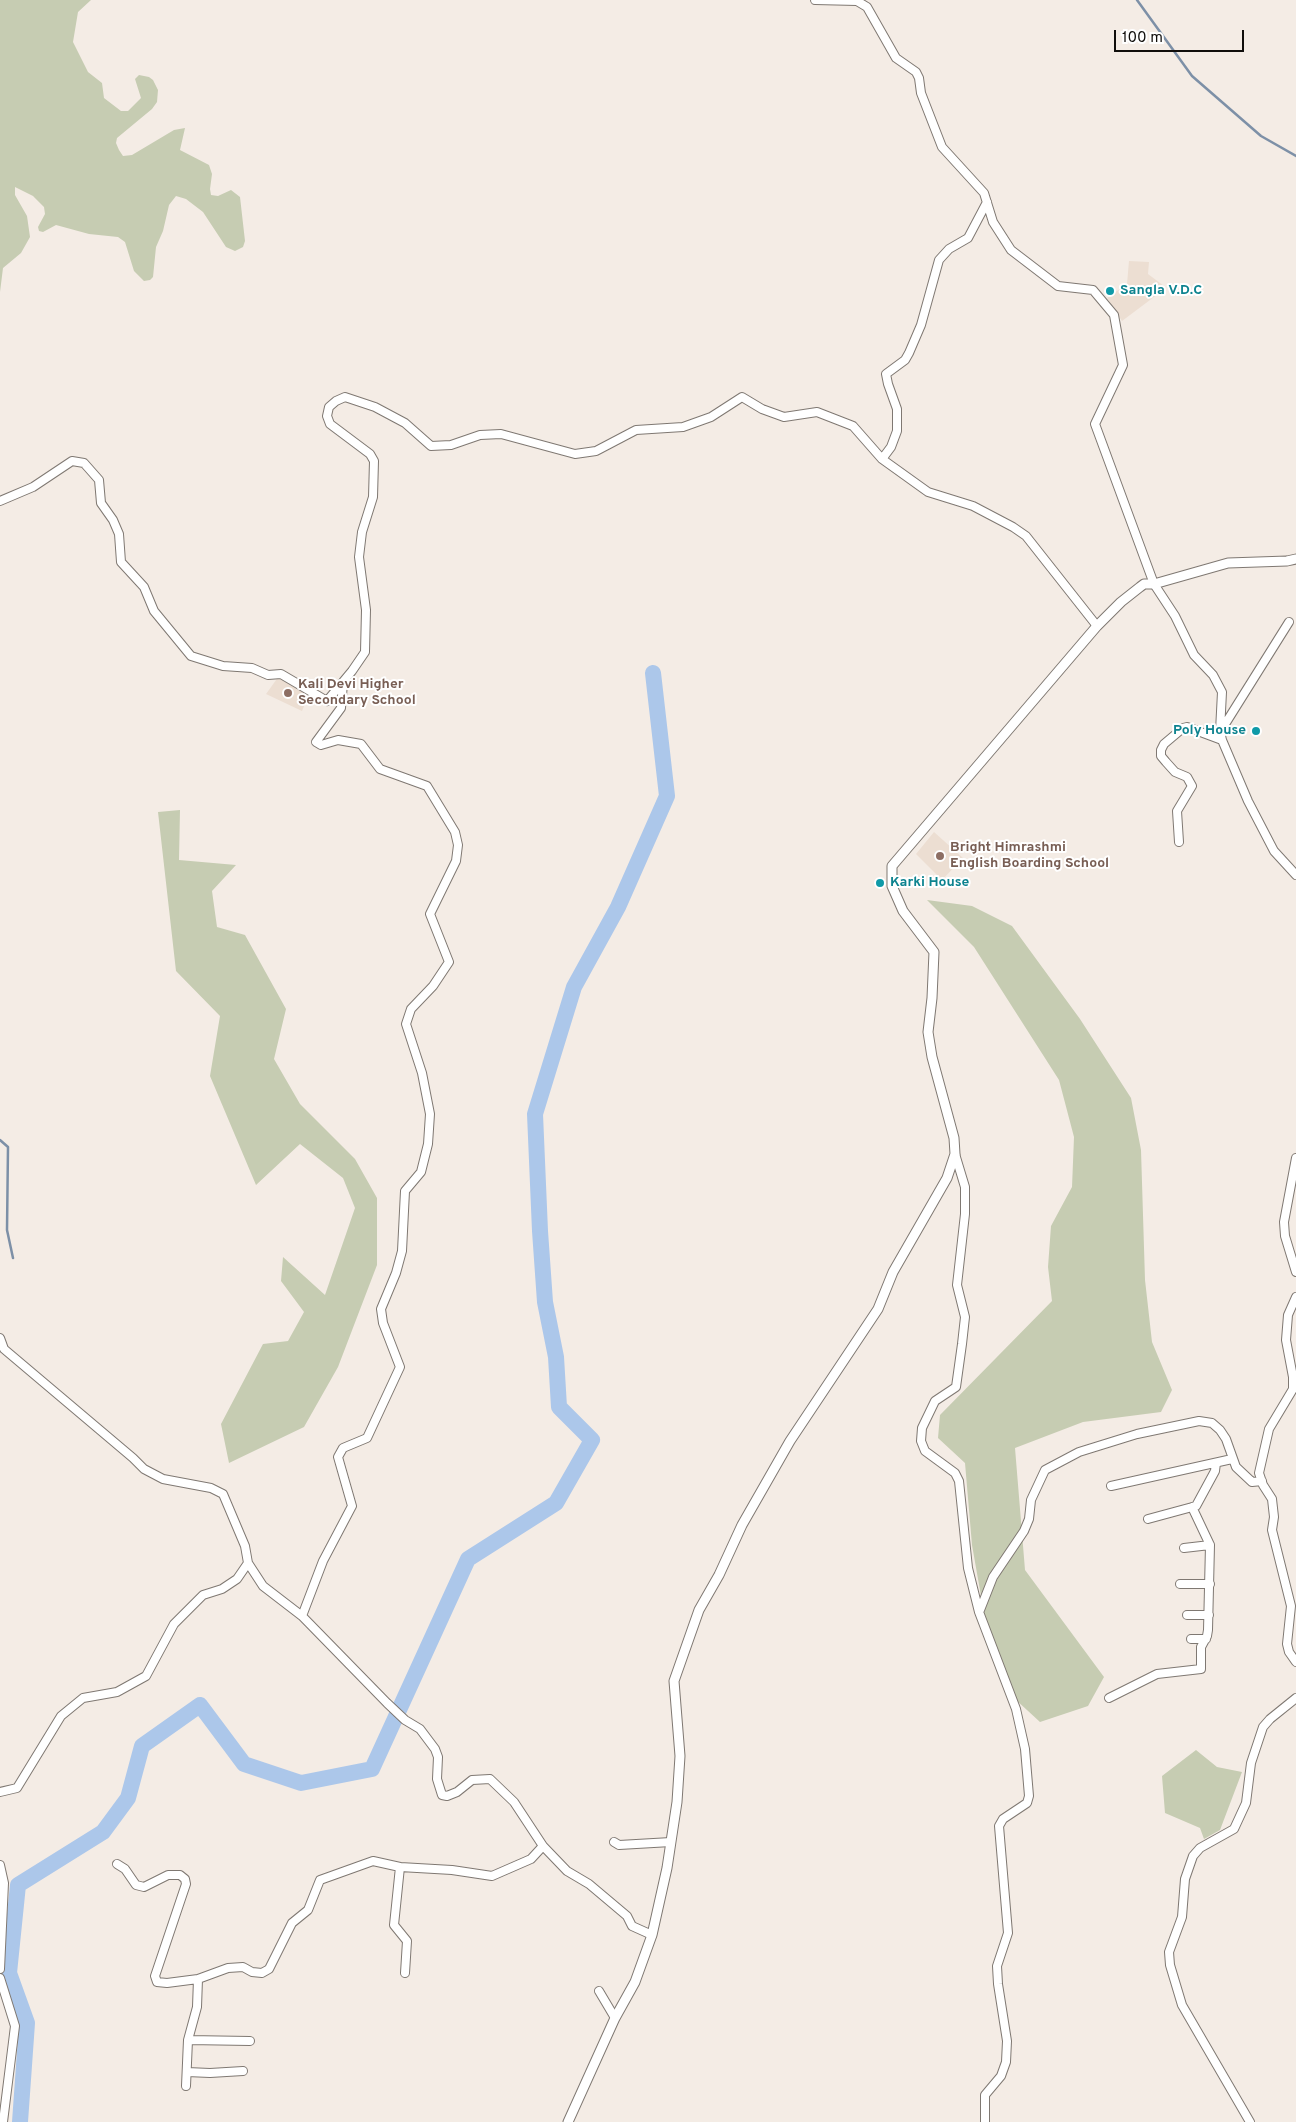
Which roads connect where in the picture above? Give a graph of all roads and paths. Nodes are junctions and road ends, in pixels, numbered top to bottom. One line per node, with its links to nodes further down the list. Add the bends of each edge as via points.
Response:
1 (815, 0): 2 (street, via 858,1 867,8 896,58 916,72 920,93 942,147 984,193)
2 (987, 202): 3 (street, via 968,238 948,249 938,260 910,353 886,374 897,409 897,431); 6 (street, via 993,222 1011,250 1058,286 1093,290 1114,315 1123,365 1096,424)
3 (882, 459): 8 (street, via 928,492 974,506 1026,536); 9 (street, via 853,426 817,412 784,417 742,397 711,417 683,427 636,430 596,451 575,454 501,434 480,434 452,445 431,446 405,422 345,397 329,407 327,416 330,424 370,454 374,461 373,497 362,532 359,557 366,610 364,652)
4 (0, 501): 9 (street, via 33,487 72,461 84,463 99,480 101,503 119,534 121,562 144,587 154,611 191,656 223,666 252,668 268,675 281,674 327,701)
5 (1296, 558): 6 (street, via 1228,564)
6 (1154, 584): 8 (street, via 1144,584); 10 (street, via 1175,616 1194,655 1213,675 1222,692)
7 (1289, 622): 10 (street)
8 (1097, 626): 14 (street, via 892,866 892,886 903,910 934,952 928,1032)
9 (343, 683): 33 (street, via 341,708 316,742 321,745 338,740 361,744 380,768 427,786 456,832 458,845 456,861 430,914 449,962 433,986 411,1009 406,1024 422,1073 430,1114 428,1144 421,1172 405,1191 402,1251 381,1309 400,1367 368,1438 343,1448 338,1457 352,1506 322,1561)
10 (1220, 731): 11 (street)
11 (1222, 740): 12 (street, via 1187,726 1161,750 1166,762 1175,772 1187,777 1192,786 1177,811); 13 (street, via 1274,851)
12 (1179, 842)
13 (1296, 875)
14 (956, 1154): 30 (street, via 965,1187 957,1285 965,1317 962,1344 956,1387 935,1401 922,1428 921,1441 924,1451 955,1473 959,1481 968,1568); 41 (street, via 947,1178 893,1272 878,1309 790,1441 699,1610 674,1681 680,1756)
15 (1296, 1158): 16 (street, via 1284,1222)
16 (1296, 1272)
17 (1296, 1297): 21 (street, via 1288,1315 1286,1340 1292,1389 1266,1437 1259,1473)
18 (0, 1338): 27 (street, via 4,1348 144,1469 163,1479 211,1488 223,1494 245,1546)
19 (1232, 1459): 20 (street); 21 (street, via 1252,1482); 30 (street, via 1220,1430 1212,1423 1199,1421 1137,1434 1056,1462 1045,1470 1037,1483 1024,1531 993,1577)
20 (1216, 1463): 22 (street); 23 (street, via 1196,1506)
21 (1262, 1481): 36 (street, via 1272,1499 1272,1530 1291,1606 1287,1644)
22 (1111, 1486)
23 (1192, 1507): 24 (street); 25 (street)
24 (1148, 1518)
25 (1210, 1545): 26 (street); 29 (street)
26 (1184, 1548)
27 (248, 1563): 33 (street, via 263,1586); 39 (street, via 237,1580 203,1595 174,1624 146,1676 117,1692 83,1698 61,1716 17,1788)
28 (1180, 1584): 29 (street)
29 (1210, 1584): 32 (street)
30 (980, 1612): 60 (street, via 1016,1709 1025,1749 1028,1796 1027,1803 1003,1819 999,1826 1008,1933 997,1966 1008,2041 1001,2076 985,2096)
31 (1188, 1615): 32 (street)
32 (1209, 1615): 35 (street)
33 (302, 1616): 42 (street, via 387,1703 420,1729 438,1757 437,1779 442,1795 458,1792 472,1780 490,1779 514,1802)
34 (1191, 1639): 35 (street)
35 (1206, 1639): 37 (street, via 1201,1647 1201,1669 1157,1674)
36 (1296, 1662)
37 (1109, 1698)
38 (1296, 1698): 61 (street, via 1263,1727 1251,1763 1246,1803 1234,1829 1200,1848 1193,1856 1185,1879 1182,1917 1169,1952 1182,2005)
39 (0, 1792)
40 (614, 1842): 41 (street, via 619,1845)
41 (671, 1842): 46 (street)
42 (543, 1846): 45 (street, via 531,1860 492,1876); 46 (street, via 567,1872 589,1884 627,1916 632,1926)
43 (117, 1864): 50 (street, via 125,1869 136,1886 144,1887 168,1874 185,1879 155,1976 157,1982 167,1983)
44 (0, 1866): 47 (street, via 4,1884)
45 (400, 1867): 48 (street, via 394,1925 407,1941); 50 (street, via 373,1861 320,1880 308,1910 292,1923 269,1969 262,1973 243,1967 228,1968)
46 (652, 1935): 52 (street, via 635,1982)
47 (0, 1970)
48 (406, 1973)
49 (0, 1978): 58 (street, via 15,2026)
50 (198, 1979): 53 (street, via 197,2007)
51 (598, 1991): 52 (street)
52 (615, 2018): 59 (street)
53 (188, 2040): 54 (street); 56 (street)
54 (250, 2041)
55 (243, 2071): 56 (street)
56 (187, 2072): 57 (street)
57 (186, 2086)
58 (3, 2122)
59 (568, 2122)
60 (985, 2122)
61 (1250, 2122)

